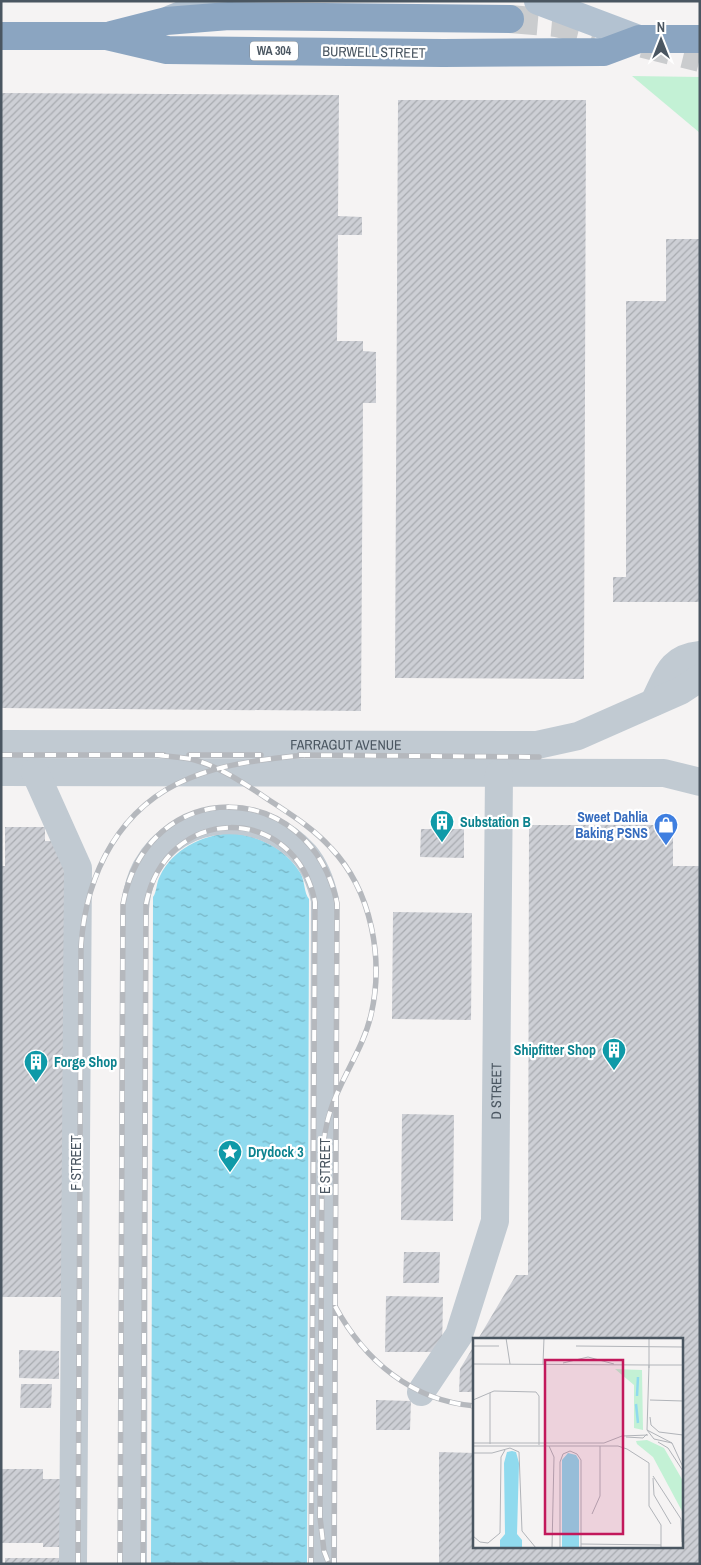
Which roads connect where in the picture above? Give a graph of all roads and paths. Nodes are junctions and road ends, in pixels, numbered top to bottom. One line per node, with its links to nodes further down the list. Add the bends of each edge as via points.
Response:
1 (216, 1): 4 (main road, BURWELL STREET / WA 304)
2 (538, 1): 7 (main road, BURWELL STREET / WA 304)
3 (510, 19): 4 (highway, BURWELL STREET / WA 304, via 229,16)
4 (166, 21): 6 (highway, BURWELL STREET / WA 304)
5 (1, 36): 6 (highway, BURWELL STREET / WA 304)
6 (107, 36): 7 (highway, BURWELL STREET / WA 304, via 167,50 443,53 604,52)
7 (639, 39): 8 (highway, BURWELL STREET / WA 304)
8 (700, 39)
9 (700, 655): 11 (street, via 685,656 674,664)
10 (693, 688): 11 (street, FARRAGUT AVENUE)
11 (654, 702): 12 (street, FARRAGUT AVENUE)
12 (578, 736): 13 (street, FARRAGUT AVENUE, via 536,745); 17 (street)
13 (1, 744)
14 (1, 772): 15 (street, FARRAGUT AVENUE)
15 (35, 772): 16 (street, FARRAGUT AVENUE); 20 (street, F STREET, via 78,868)
16 (500, 774): 17 (street, FARRAGUT AVENUE); 19 (street, D STREET, via 495,1220 459,1335)
17 (578, 774): 18 (street, FARRAGUT AVENUE, via 664,773)
18 (700, 782)
19 (421, 1392)
20 (73, 1564)
21 (132, 1564): 22 (street, E STREET, via 136,898 146,868 165,844 195,825 234,820 259,824 305,854 315,869 325,900)
22 (323, 1564)

